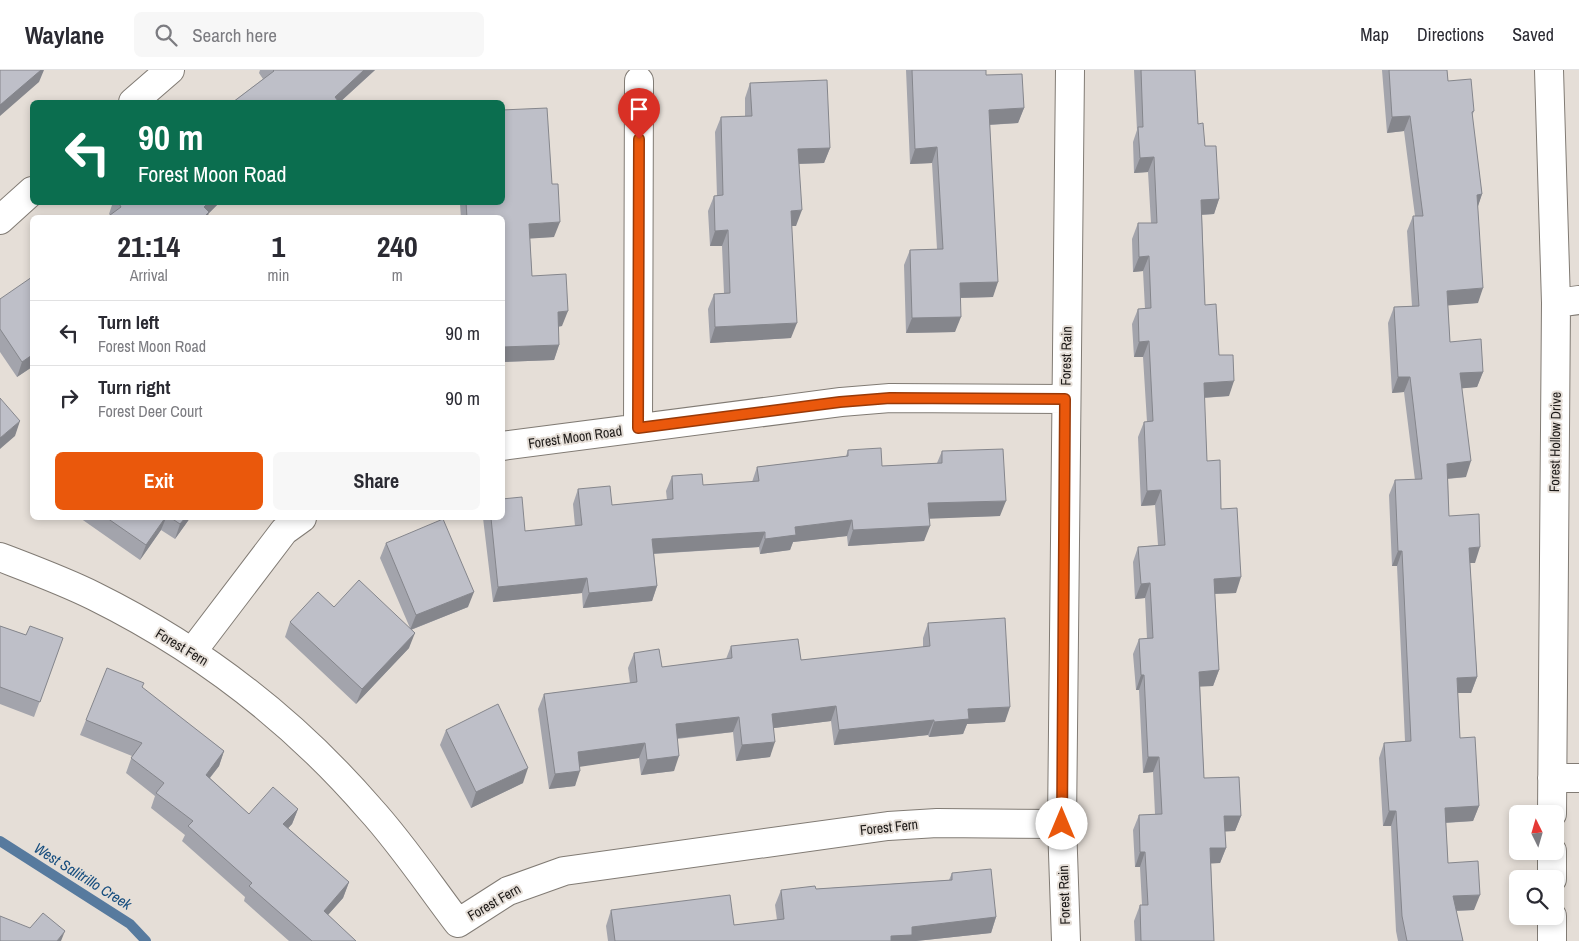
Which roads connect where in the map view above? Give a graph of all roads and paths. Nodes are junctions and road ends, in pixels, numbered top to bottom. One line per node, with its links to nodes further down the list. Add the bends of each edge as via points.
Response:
1 (170, 70): 5 (street)
2 (1070, 70): 9 (street, Forest Rain)
3 (1549, 70): 8 (street, Forest Hollow Drive)
4 (639, 81): 10 (street)
5 (135, 100)
6 (30, 193): 7 (street)
7 (0, 220)
8 (1568, 302): 15 (street, Forest Hollow Drive)
9 (1065, 399): 10 (street, Forest Moon Road, via 890,398); 18 (street, Forest Rain)
10 (638, 428): 11 (street, Forest Moon Road)
11 (505, 446)
12 (299, 520): 14 (street, via 284,531)
13 (0, 557): 14 (street, Forest Fern, via 94,596)
14 (192, 652): 18 (street, Forest Fern, via 240,685 309,744 371,810 458,923 508,891 564,871 888,826)
15 (1552, 778): 16 (street); 17 (street, Forest Hollow Drive)
16 (1579, 778)
17 (1552, 805)
18 (1062, 824): 20 (street, Forest Rain)
19 (1552, 925): 21 (street)
20 (1066, 941)
21 (1552, 941)

